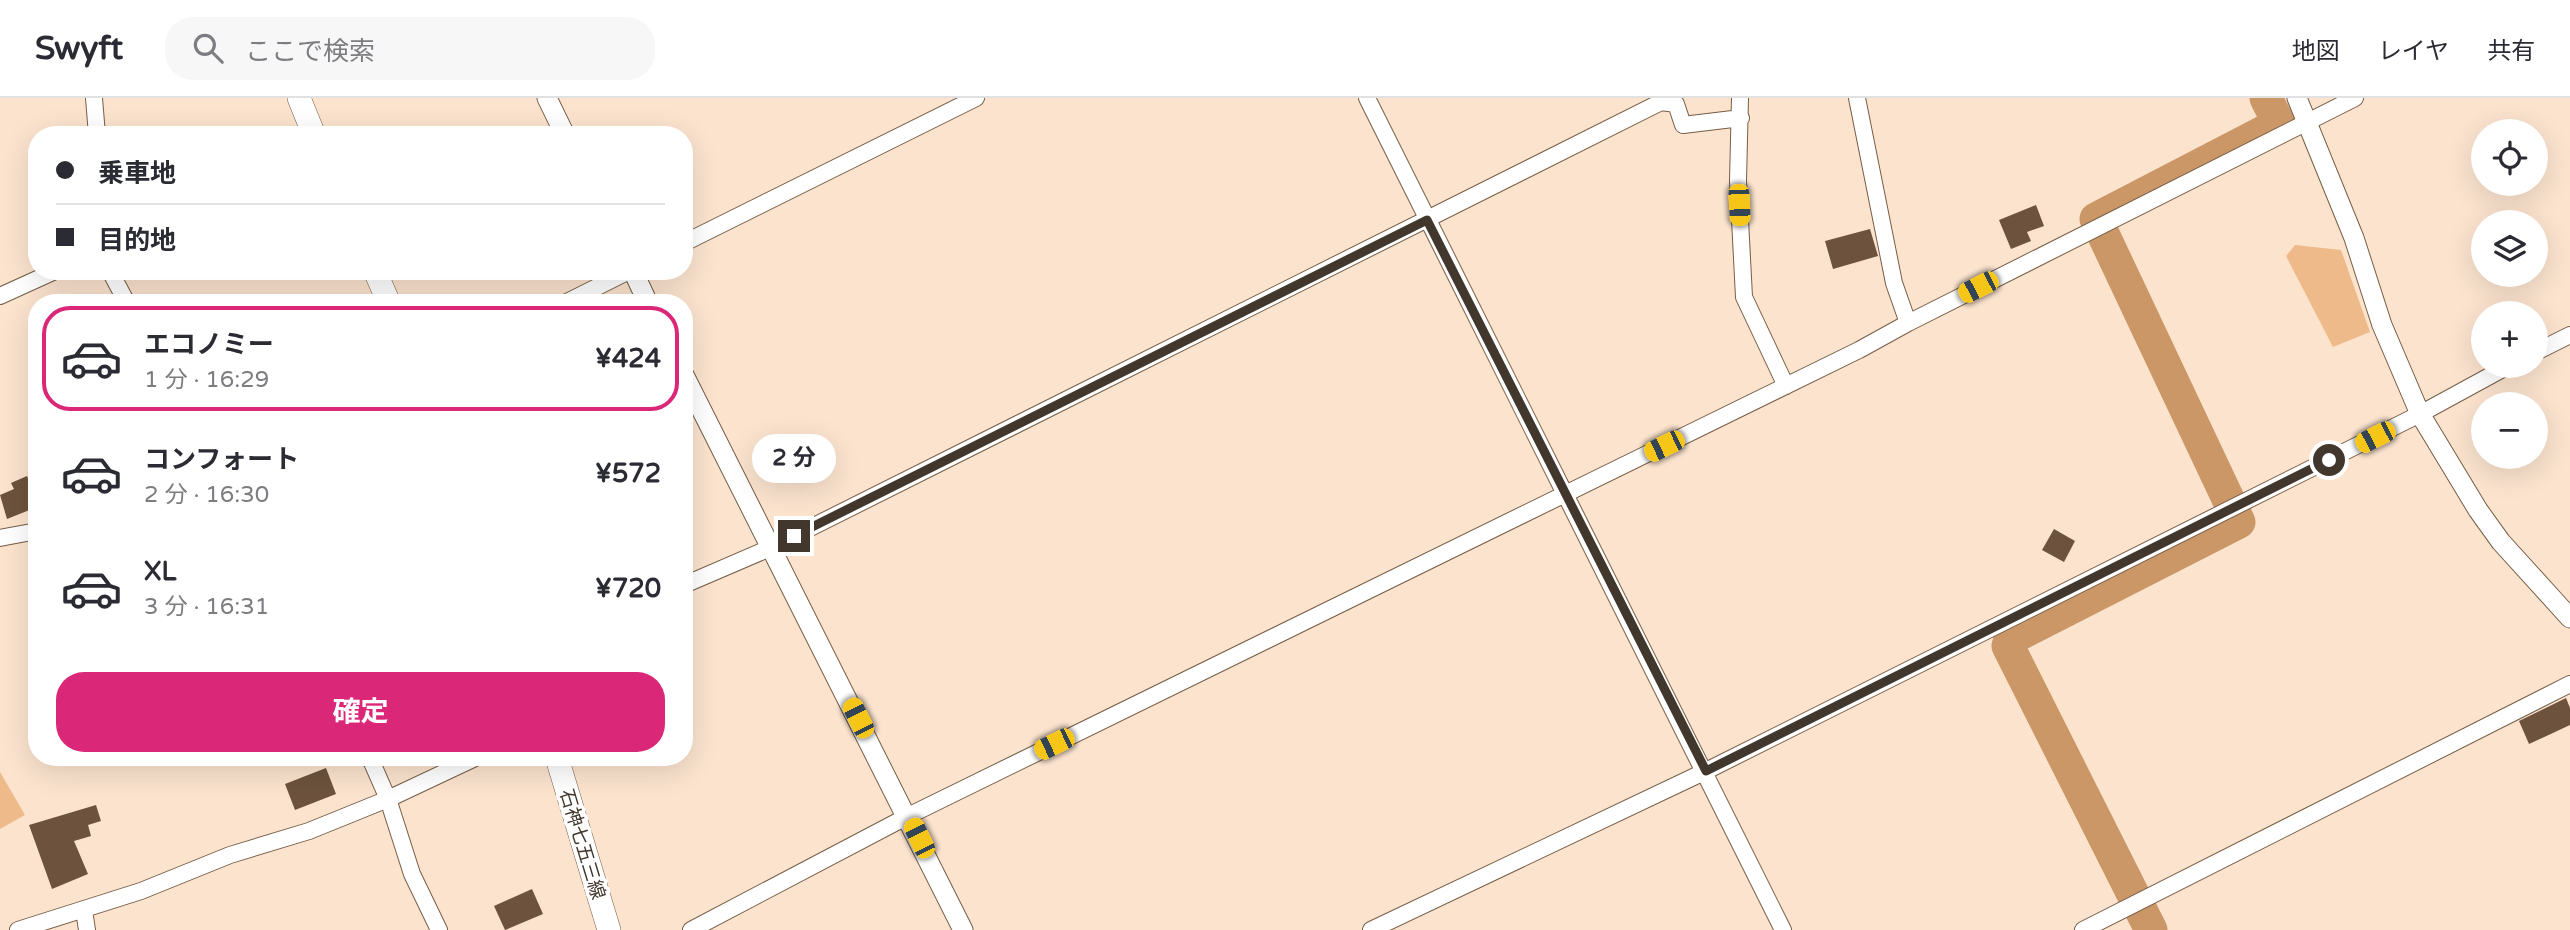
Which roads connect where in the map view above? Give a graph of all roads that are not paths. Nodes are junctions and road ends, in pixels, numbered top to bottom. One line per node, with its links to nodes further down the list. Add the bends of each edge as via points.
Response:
1 (94, 98): 12 (street)
2 (299, 98): 13 (main road)
3 (547, 98): 14 (street)
4 (976, 98): 16 (street)
5 (1367, 98): 15 (street)
6 (1740, 98): 10 (street)
7 (1857, 98): 21 (street, via 1894,283)
8 (2297, 98): 11 (street)
9 (2355, 98): 11 (street)
10 (1741, 118): 15 (street, via 1683,125 1676,104 1661,102); 25 (street, via 1738,181 1744,297)
11 (2308, 121): 21 (street); 27 (street, via 2382,325)
12 (96, 126)
13 (310, 126)
14 (561, 126)
15 (1427, 220): 28 (street); 31 (street)
16 (693, 239)
17 (35, 280): 20 (street)
18 (612, 280): 19 (street)
19 (584, 294)
20 (0, 296)
21 (1908, 323): 25 (street)
22 (2570, 335): 23 (street)
23 (2548, 346)
24 (2486, 378): 27 (street)
25 (1786, 386): 28 (street)
26 (693, 393): 31 (street)
27 (2420, 414): 33 (street, via 2477,510); 38 (street)
28 (1567, 494): 38 (street); 40 (street)
29 (28, 533): 30 (street)
30 (0, 538)
31 (770, 548): 32 (street); 40 (street)
32 (693, 581)
33 (2570, 618)
34 (2570, 684): 50 (street)
35 (374, 766): 39 (street)
36 (458, 766): 39 (street)
37 (559, 766): 45 (main road, 石神七五三線)
38 (1706, 771): 48 (street); 49 (street)
39 (388, 799): 41 (street); 44 (street, via 412,874)
40 (908, 816): 46 (street); 47 (street)
41 (84, 910): 42 (street); 43 (street)
42 (18, 930)
43 (87, 930)
44 (439, 930)
45 (610, 930)
46 (691, 930)
47 (963, 930)
48 (1371, 930)
49 (1783, 930)
50 (2083, 930)

